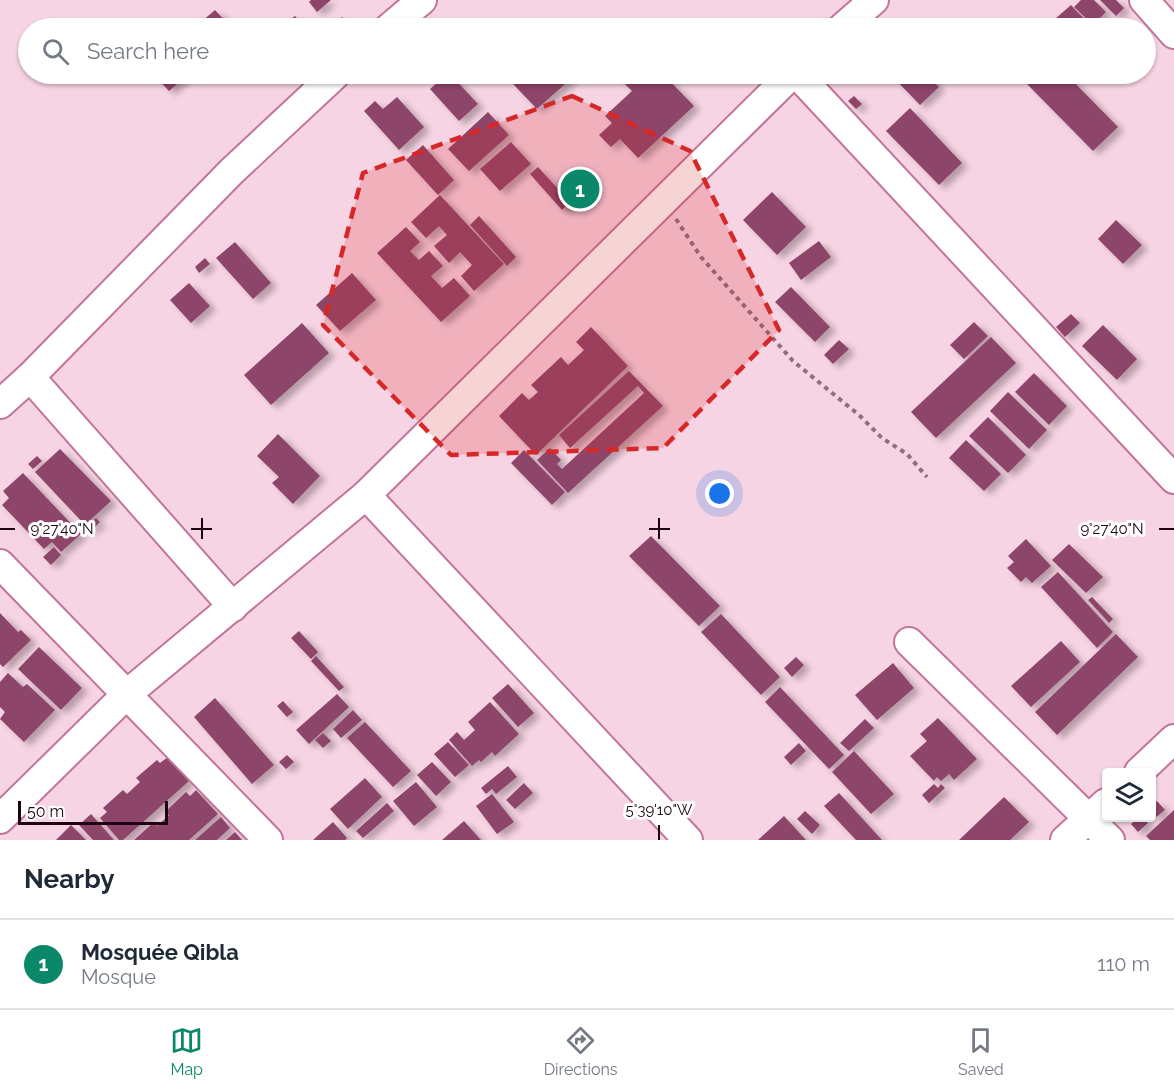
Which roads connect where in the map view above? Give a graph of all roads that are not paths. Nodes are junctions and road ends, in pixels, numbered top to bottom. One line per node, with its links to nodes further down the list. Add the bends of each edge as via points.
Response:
1 (422, 0): 4 (street)
2 (874, 0): 5 (street)
3 (1144, 0): 6 (street)
4 (401, 18)
5 (853, 18)
6 (1174, 34)
7 (325, 84): 10 (street, via 232,171)
8 (782, 84): 13 (street)
9 (805, 84): 12 (street)
10 (30, 377): 11 (street); 15 (street)
11 (0, 404)
12 (1174, 479)
13 (366, 495): 15 (street); 23 (street)
14 (0, 564): 17 (street)
15 (233, 607): 17 (street)
16 (909, 642): 20 (street)
17 (127, 694): 21 (street); 22 (street)
18 (1174, 739): 19 (street)
19 (1143, 768)
20 (1098, 811): 24 (street); 25 (street)
21 (0, 819)
22 (268, 840)
23 (688, 840)
24 (1065, 840)
25 (1110, 840)

